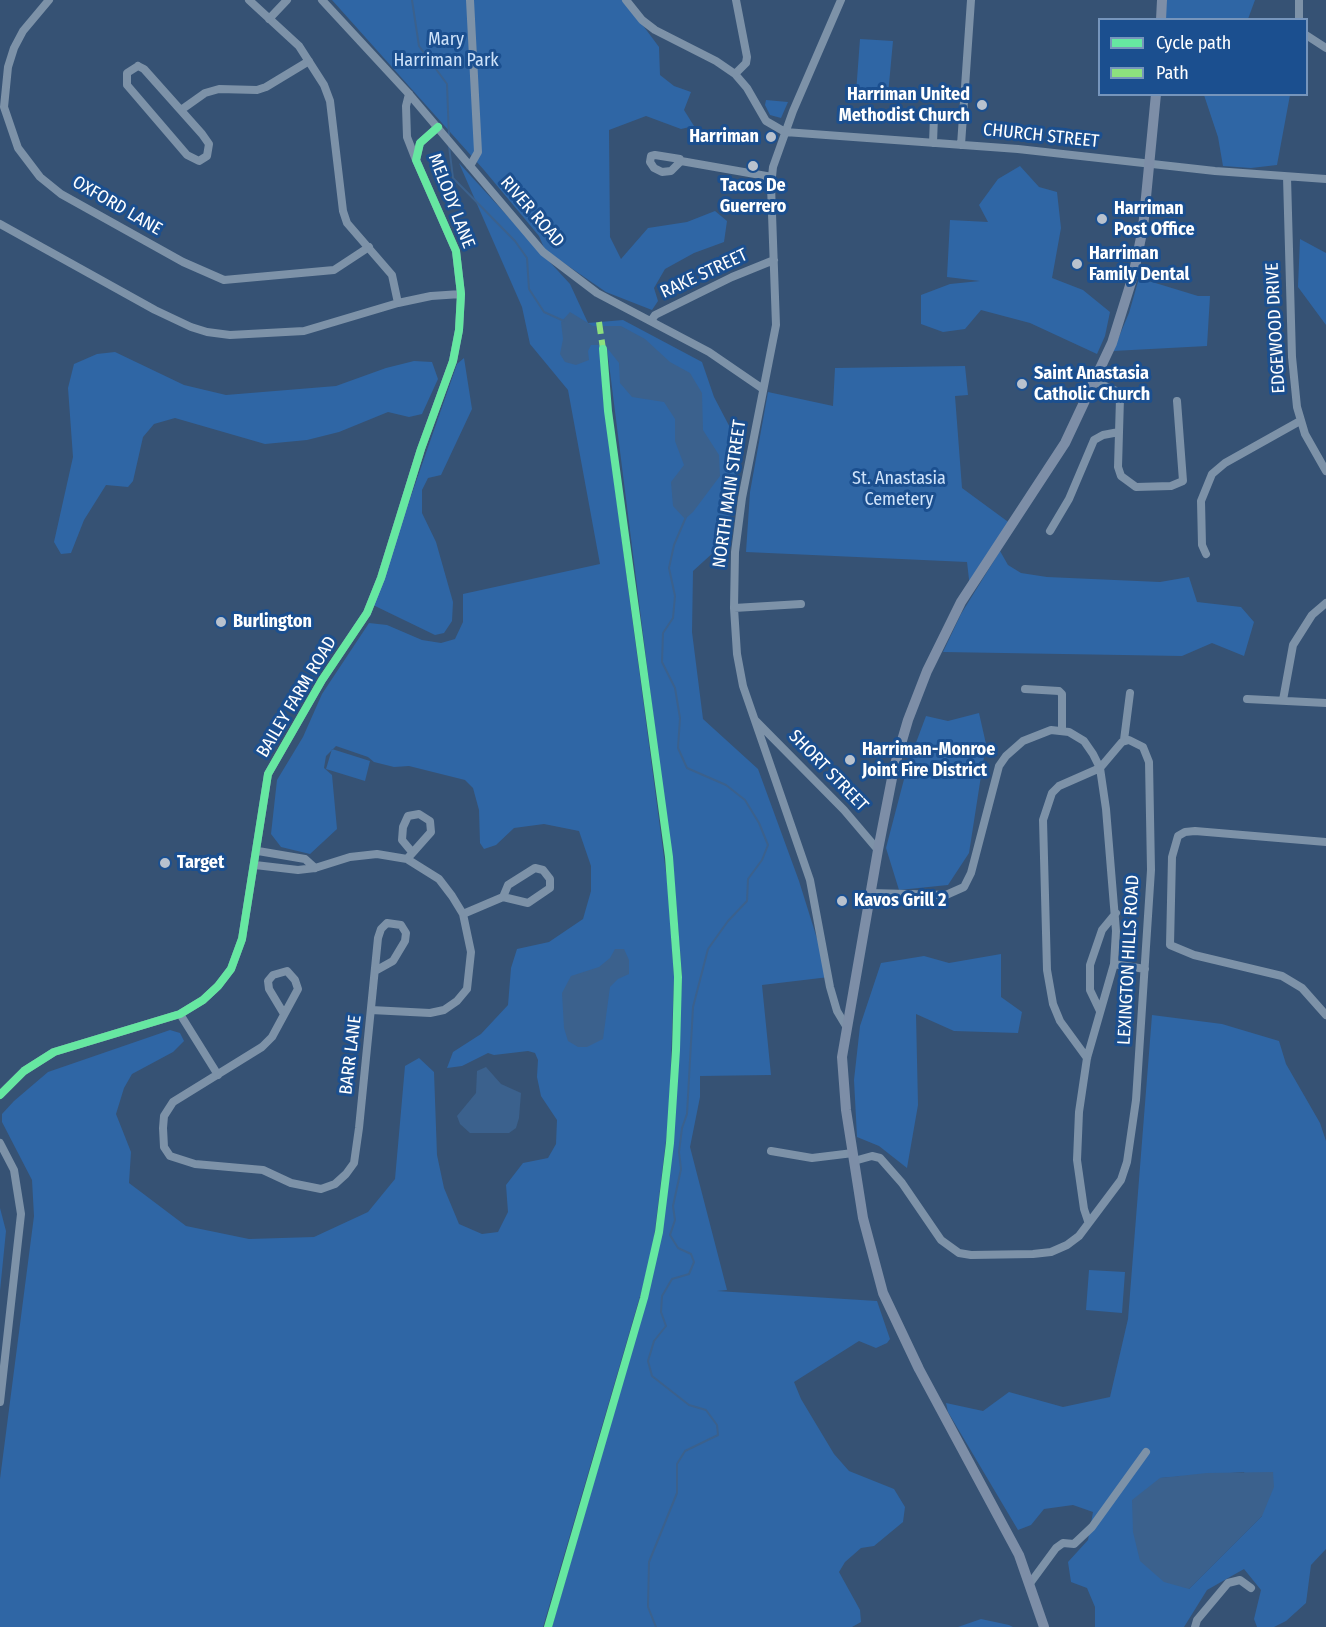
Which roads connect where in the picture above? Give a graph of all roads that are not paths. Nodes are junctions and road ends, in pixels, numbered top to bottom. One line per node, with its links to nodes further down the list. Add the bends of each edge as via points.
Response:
1 (50, 0): 21 (street, OXFORD LANE, via 22,30 8,67)
2 (249, 0): 14 (street)
3 (287, 0): 14 (street)
4 (322, 0): 19 (street, RIVER ROAD)
5 (470, 0): 30 (street, via 478,152)
6 (626, 0): 18 (street, via 655,30)
7 (736, 0): 18 (street, via 747,57)
8 (841, 0): 25 (street, NORTH MAIN STREET)
9 (971, 0): 27 (street)
10 (1162, 0): 12 (main road)
11 (1299, 0): 13 (street)
12 (1161, 18)
13 (1299, 18)
14 (269, 19): 17 (street, via 299,46)
15 (1308, 36): 16 (street)
16 (1326, 48)
17 (309, 61): 22 (street, via 266,87 219,89 205,93); 36 (street, via 330,100 342,211 347,223)
18 (735, 74): 25 (street, via 766,121)
19 (409, 94): 24 (street, RIVER ROAD); 28 (street, via 407,137)
20 (1156, 96): 31 (main road)
21 (2, 107): 36 (street, OXFORD LANE, via 18,148 54,189 213,277 241,280 333,270)
22 (181, 110): 22 (street, via 144,69 138,66 127,73 127,84 187,155 199,160 210,151 209,144)
23 (934, 116): 26 (street)
24 (438, 127): 28 (street, MELODY LANE, via 420,143); 30 (street, RIVER ROAD)
25 (785, 132): 26 (street, CHURCH STREET); 32 (street, NORTH MAIN STREET)
26 (933, 143): 27 (street, CHURCH STREET)
27 (962, 145): 31 (street, CHURCH STREET)
28 (416, 160): 38 (street, MELODY LANE, via 456,251)
29 (681, 161): 32 (street)
30 (467, 162): 40 (street, RIVER ROAD, via 536,245 562,269 597,293)
31 (1150, 164): 33 (street, CHURCH STREET); 41 (main road, via 1133,276)
32 (772, 177): 37 (street, NORTH MAIN STREET)
33 (1287, 177): 34 (street, CHURCH STREET); 44 (street, EDGEWOOD DRIVE, via 1292,357)
34 (1326, 179)
35 (0, 224): 39 (street, via 155,310 207,332 230,335 304,331)
36 (369, 247): 39 (street, via 392,275)
37 (774, 260): 40 (street, RAKE STREET, via 655,315); 42 (street, NORTH MAIN STREET, via 776,325)
38 (461, 294): 39 (street); 63 (street, BAILEY FARM ROAD, via 451,366 420,449 381,578 367,613 322,680 268,774)
39 (398, 303)
40 (651, 321): 42 (street, RIVER ROAD, via 709,352)
41 (1096, 382): 45 (street, via 1116,391 1120,398); 62 (main road, via 1065,443 961,602 938,645 908,720)
42 (763, 389): 51 (street, NORTH MAIN STREET, via 735,552)
43 (1177, 401): 45 (street, via 1181,483 1148,488 1129,483 1118,467)
44 (1300, 421): 46 (street, EDGEWOOD DRIVE); 48 (street, via 1212,474 1201,501 1202,545)
45 (1119, 432): 47 (street, via 1094,440 1069,499)
46 (1326, 471)
47 (1050, 531)
48 (1206, 554)
49 (1326, 603): 55 (street, via 1312,615 1293,645)
50 (801, 604): 51 (street)
51 (734, 608): 57 (street, NORTH MAIN STREET, via 737,654)
52 (1025, 689): 58 (street, via 1062,694)
53 (1130, 693): 59 (street)
54 (1247, 699): 55 (street)
55 (1283, 700): 56 (street)
56 (1326, 703)
57 (752, 718): 62 (street, SHORT STREET); 78 (street, NORTH MAIN STREET, via 810,880 830,987)
58 (1062, 730): 60 (street, LEXINGTON HILLS ROAD, via 1084,741); 66 (street, via 1037,733 1005,756 995,776 964,887 946,895)
59 (1124, 741): 60 (street); 71 (street, LEXINGTON HILLS ROAD, via 1143,747 1149,762 1151,870)
60 (1100, 768): 68 (street, LEXINGTON HILLS ROAD); 79 (street, via 1078,776 1052,793 1042,826 1051,993 1060,1021)
61 (1326, 842): 77 (street, via 1195,831 1178,836 1172,857 1170,945 1194,955 1282,976 1312,996)
62 (878, 849): 66 (main road)
63 (258, 851): 64 (street, BAILEY FARM ROAD); 65 (street, via 305,859)
64 (255, 865): 65 (street, BARR LANE); 75 (street, BAILEY FARM ROAD, via 242,939 231,969 211,993)
65 (315, 868): 69 (street, BARR LANE, via 350,857 409,855 439,879)
66 (870, 893): 78 (main road)
67 (503, 897): 67 (street, via 528,903 550,888 550,879 543,870 535,868 508,885); 69 (street)
68 (1116, 913): 70 (street, LEXINGTON HILLS ROAD); 74 (street, LEXINGTON HILLS ROAD, via 1102,930 1090,965 1090,990)
69 (463, 914): 73 (street, BARR LANE, via 471,972 467,989 457,1001 430,1013)
70 (1114, 964): 71 (street); 74 (street, LEXINGTON HILLS ROAD)
71 (1145, 969): 87 (street, LEXINGTON HILLS ROAD, via 1136,1100 1127,1162 1121,1180)
72 (375, 970): 72 (street, via 381,929 393,922 401,925 406,933 399,951 393,961); 73 (street)
73 (371, 1010): 81 (street, BARR LANE, via 354,1163 335,1184 321,1189 306,1187 263,1170 179,1160 170,1155 164,1147 164,1116 173,1102)
74 (1100, 1011): 79 (street, LEXINGTON HILLS ROAD)
75 (180, 1014): 80 (street, BAILEY FARM ROAD, via 54,1052); 81 (street)
76 (284, 1014): 76 (street, via 268,981 287,971 298,989); 81 (street, via 262,1047)
77 (1326, 1015)
78 (846, 1026): 86 (main road, via 842,1074)
79 (1087, 1058): 87 (street, LEXINGTON HILLS ROAD, via 1077,1140)
80 (24, 1071): 82 (street); 83 (street, BAILEY FARM ROAD)
81 (218, 1075)
82 (0, 1086)
83 (0, 1095)
84 (0, 1143): 88 (street, via 14,1170 21,1214)
85 (771, 1151): 86 (street, via 812,1158)
86 (854, 1157): 87 (street, LEXINGTON HILLS ROAD, via 880,1158 941,1240 958,1253 1051,1252 1079,1236); 90 (main road, via 870,1246 893,1316)
87 (1088, 1221)
88 (0, 1402)
89 (1146, 1452): 90 (street, via 1092,1527 1074,1544 1063,1543 1056,1548)
90 (1031, 1582): 92 (main road)
91 (1251, 1588): 93 (street, via 1240,1580 1228,1583)
92 (1044, 1627)
93 (1195, 1627)

